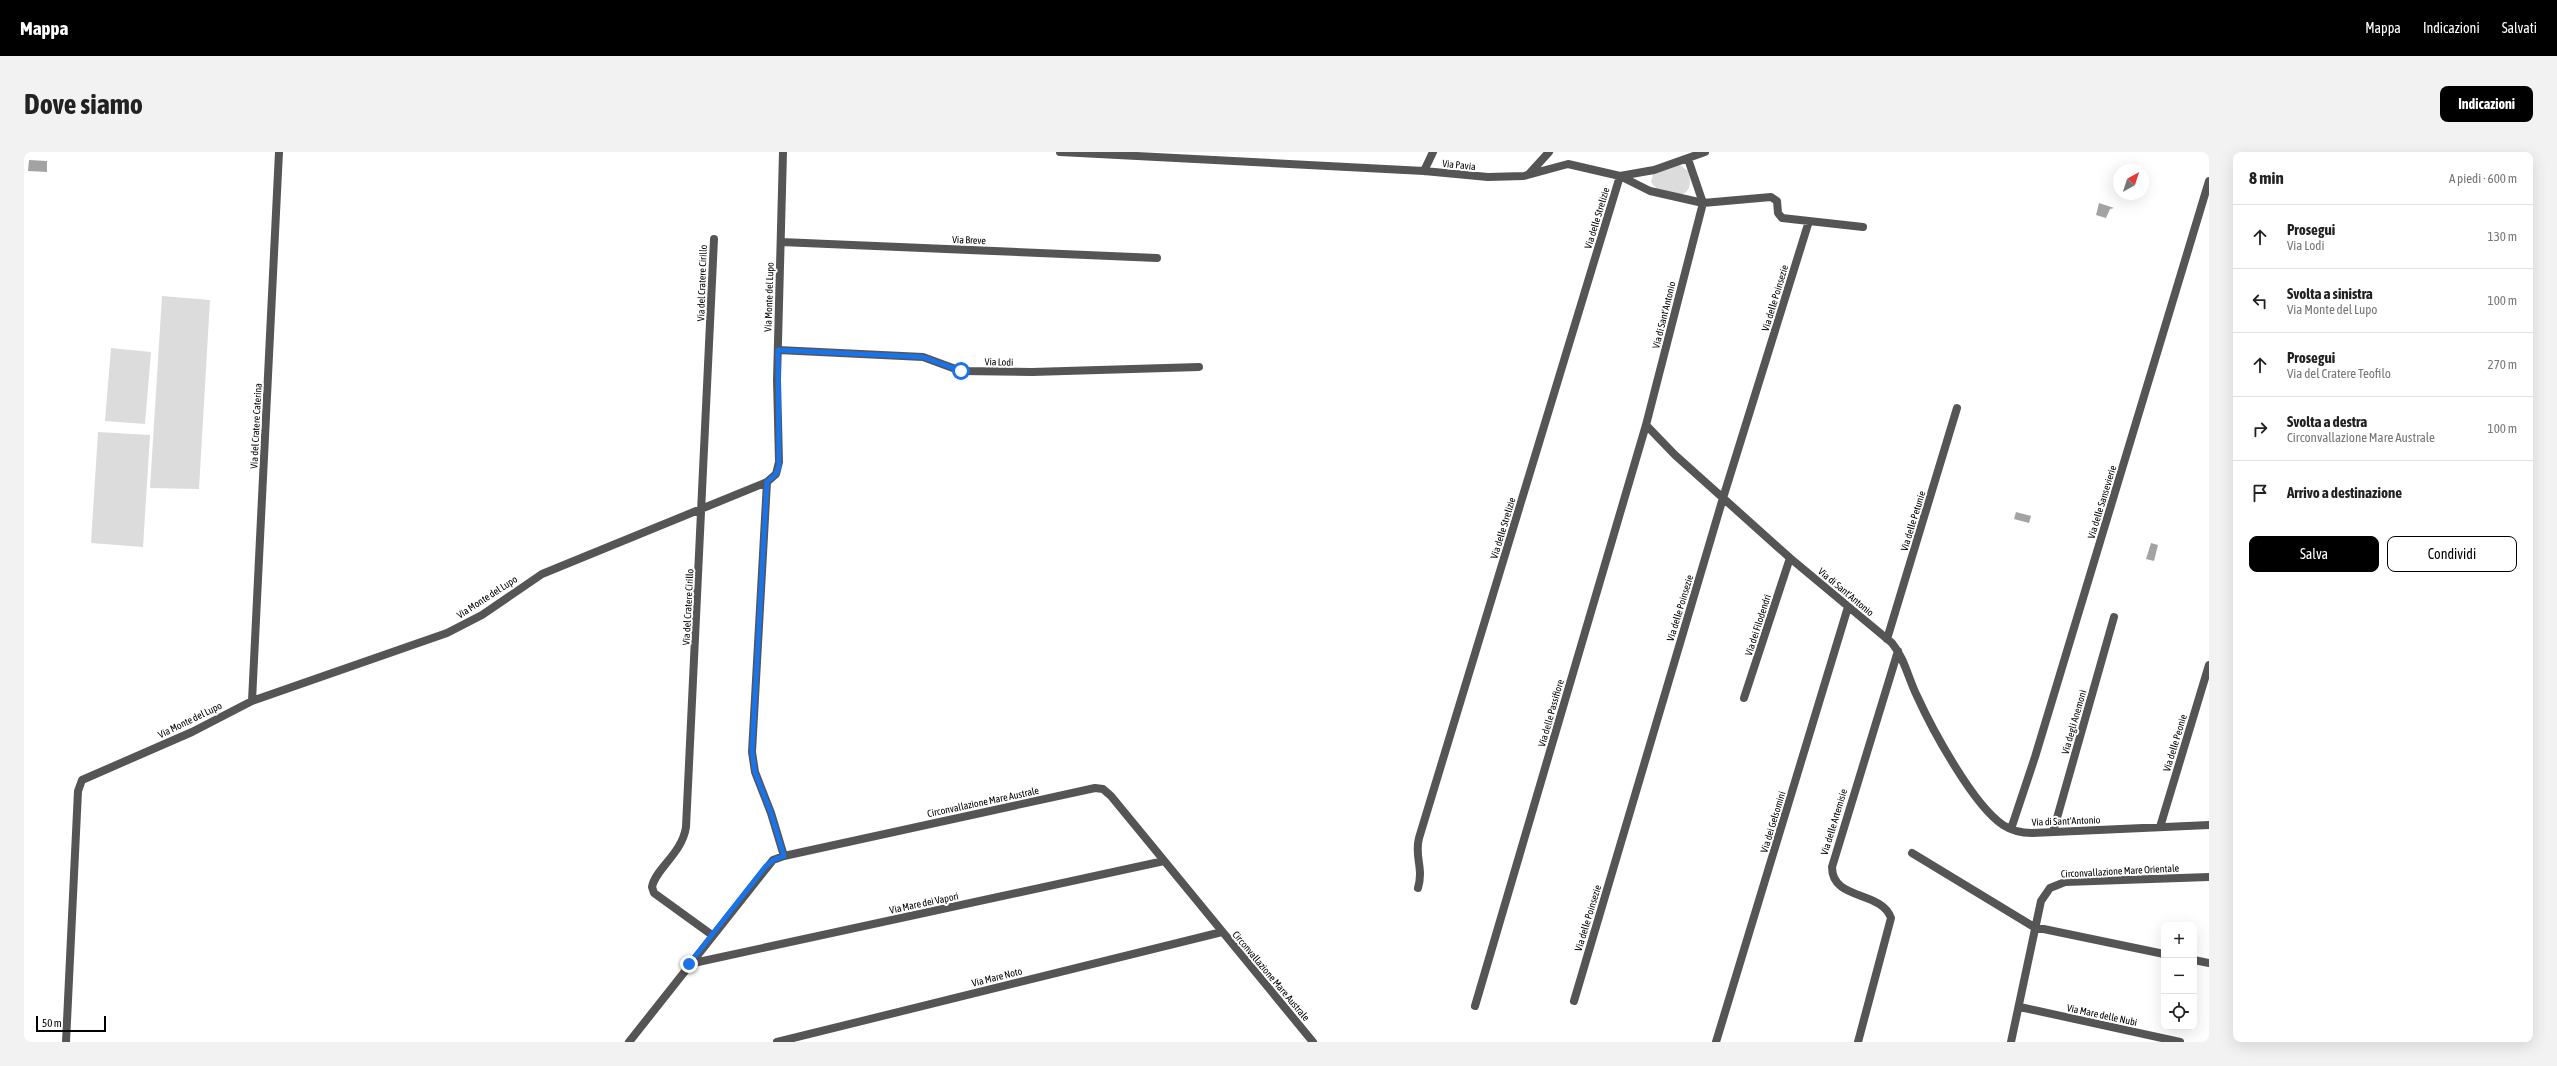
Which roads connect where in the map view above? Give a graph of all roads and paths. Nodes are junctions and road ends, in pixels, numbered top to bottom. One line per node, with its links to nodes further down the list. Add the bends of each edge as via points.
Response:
1 (279, 152): 32 (street, Via del Cratere Caterina)
2 (783, 152): 16 (street, Via Monte del Lupo)
3 (1060, 152): 8 (street, Via Pavia)
4 (1433, 152): 8 (street)
5 (1549, 152): 9 (street)
6 (1705, 152): 7 (street, Via Pavia)
7 (1688, 159): 10 (street, Via Pavia, via 1647,172); 12 (street)
8 (1424, 171): 9 (street, Via Pavia, via 1469,176)
9 (1529, 175): 10 (street, Via Pavia, via 1553,166 1572,164)
10 (1620, 176): 12 (street, via 1650,191); 41 (street, Via delle Strelizie, via 1419,838 1417,849 1422,870)
11 (2209, 181): 35 (street, Via delle Sansevierie, via 2033,764)
12 (1703, 203): 13 (street, via 1772,197 1777,201 1780,217); 21 (street, Via di Sant'Antonio)
13 (1809, 221): 14 (street); 23 (street, Via delle Poinsezie)
14 (1863, 227)
15 (714, 239): 24 (street, Via del Cratere Cirillo)
16 (781, 242): 17 (street, Via Breve); 18 (street, Via Monte del Lupo)
17 (1157, 258)
18 (778, 350): 19 (street, Via Lodi, via 923,357 961,371 1032,372); 22 (street, Via Monte del Lupo, via 779,466 776,474)
19 (1199, 367)
20 (1957, 408): 28 (street, Via delle Petunie)
21 (1646, 425): 23 (street, Via di Sant'Antonio); 50 (street, Via delle Passifiore)
22 (767, 482): 24 (street, Via Monte del Lupo); 38 (street, via 752,752 755,772)
23 (1723, 498): 25 (street, Via di Sant'Antonio); 49 (street, Via delle Poinsezie)
24 (703, 508): 32 (street, Via Monte del Lupo, via 542,574 482,615 447,633); 44 (street, Via del Cratere Cirillo, via 686,827 681,844 652,886 654,892)
25 (1790, 558): 26 (street, Via di Sant'Antonio); 31 (street, Via dei Filodendri)
26 (1848, 608): 28 (street, Via di Sant'Antonio); 56 (street, Via dei Gelsomini)
27 (2114, 617): 36 (street, Via degli Anemoni)
28 (1888, 639): 29 (street, Via di Sant'Antonio)
29 (1898, 651): 35 (street, Via di Sant'Antonio, via 1924,712 1944,748 1986,809); 57 (street, Via delle Artemisie, via 1832,867 1834,877 1844,888 1877,902 1891,918)
30 (2209, 665): 34 (street, Via delle Peonie)
31 (1744, 698)
32 (252, 701): 52 (street, Via Monte del Lupo, via 192,732 82,780 78,791)
33 (2209, 825): 34 (street, Via di Sant'Antonio)
34 (2160, 827): 36 (street, Via di Sant'Antonio)
35 (2011, 829): 36 (street, Via di Sant'Antonio, via 2026,833)
36 (2053, 832)
37 (1912, 853): 42 (street)
38 (784, 856): 39 (street, Circonvallazione Mare Australe, via 1095,788 1109,794); 44 (street, Circonvallazione Mare Australe, via 773,860 765,867)
39 (1164, 861): 43 (street, Circonvallazione Mare Australe); 48 (street, Via Mare dei Vapori)
40 (2209, 877): 42 (street, Circonvallazione Mare Orientale, via 2059,883 2043,896)
41 (1418, 888)
42 (2034, 927): 45 (street); 51 (street, Circonvallazione Mare Orientale)
43 (1222, 932): 54 (street, Via Mare Noto); 55 (street, Circonvallazione Mare Australe)
44 (712, 935): 48 (street, Circonvallazione Mare Australe)
45 (2161, 953)
46 (2197, 961): 47 (street)
47 (2209, 963)
48 (689, 964): 53 (street, Circonvallazione Mare Australe)
49 (1574, 1001)
50 (1475, 1006)
51 (2020, 1007): 58 (street, Circonvallazione Mare Orientale); 59 (street, Via Mare delle Nubi)
52 (66, 1042)
53 (629, 1042)
54 (777, 1042)
55 (1313, 1042)
56 (1716, 1042)
57 (1858, 1042)
58 (2011, 1042)
59 (2180, 1042)

